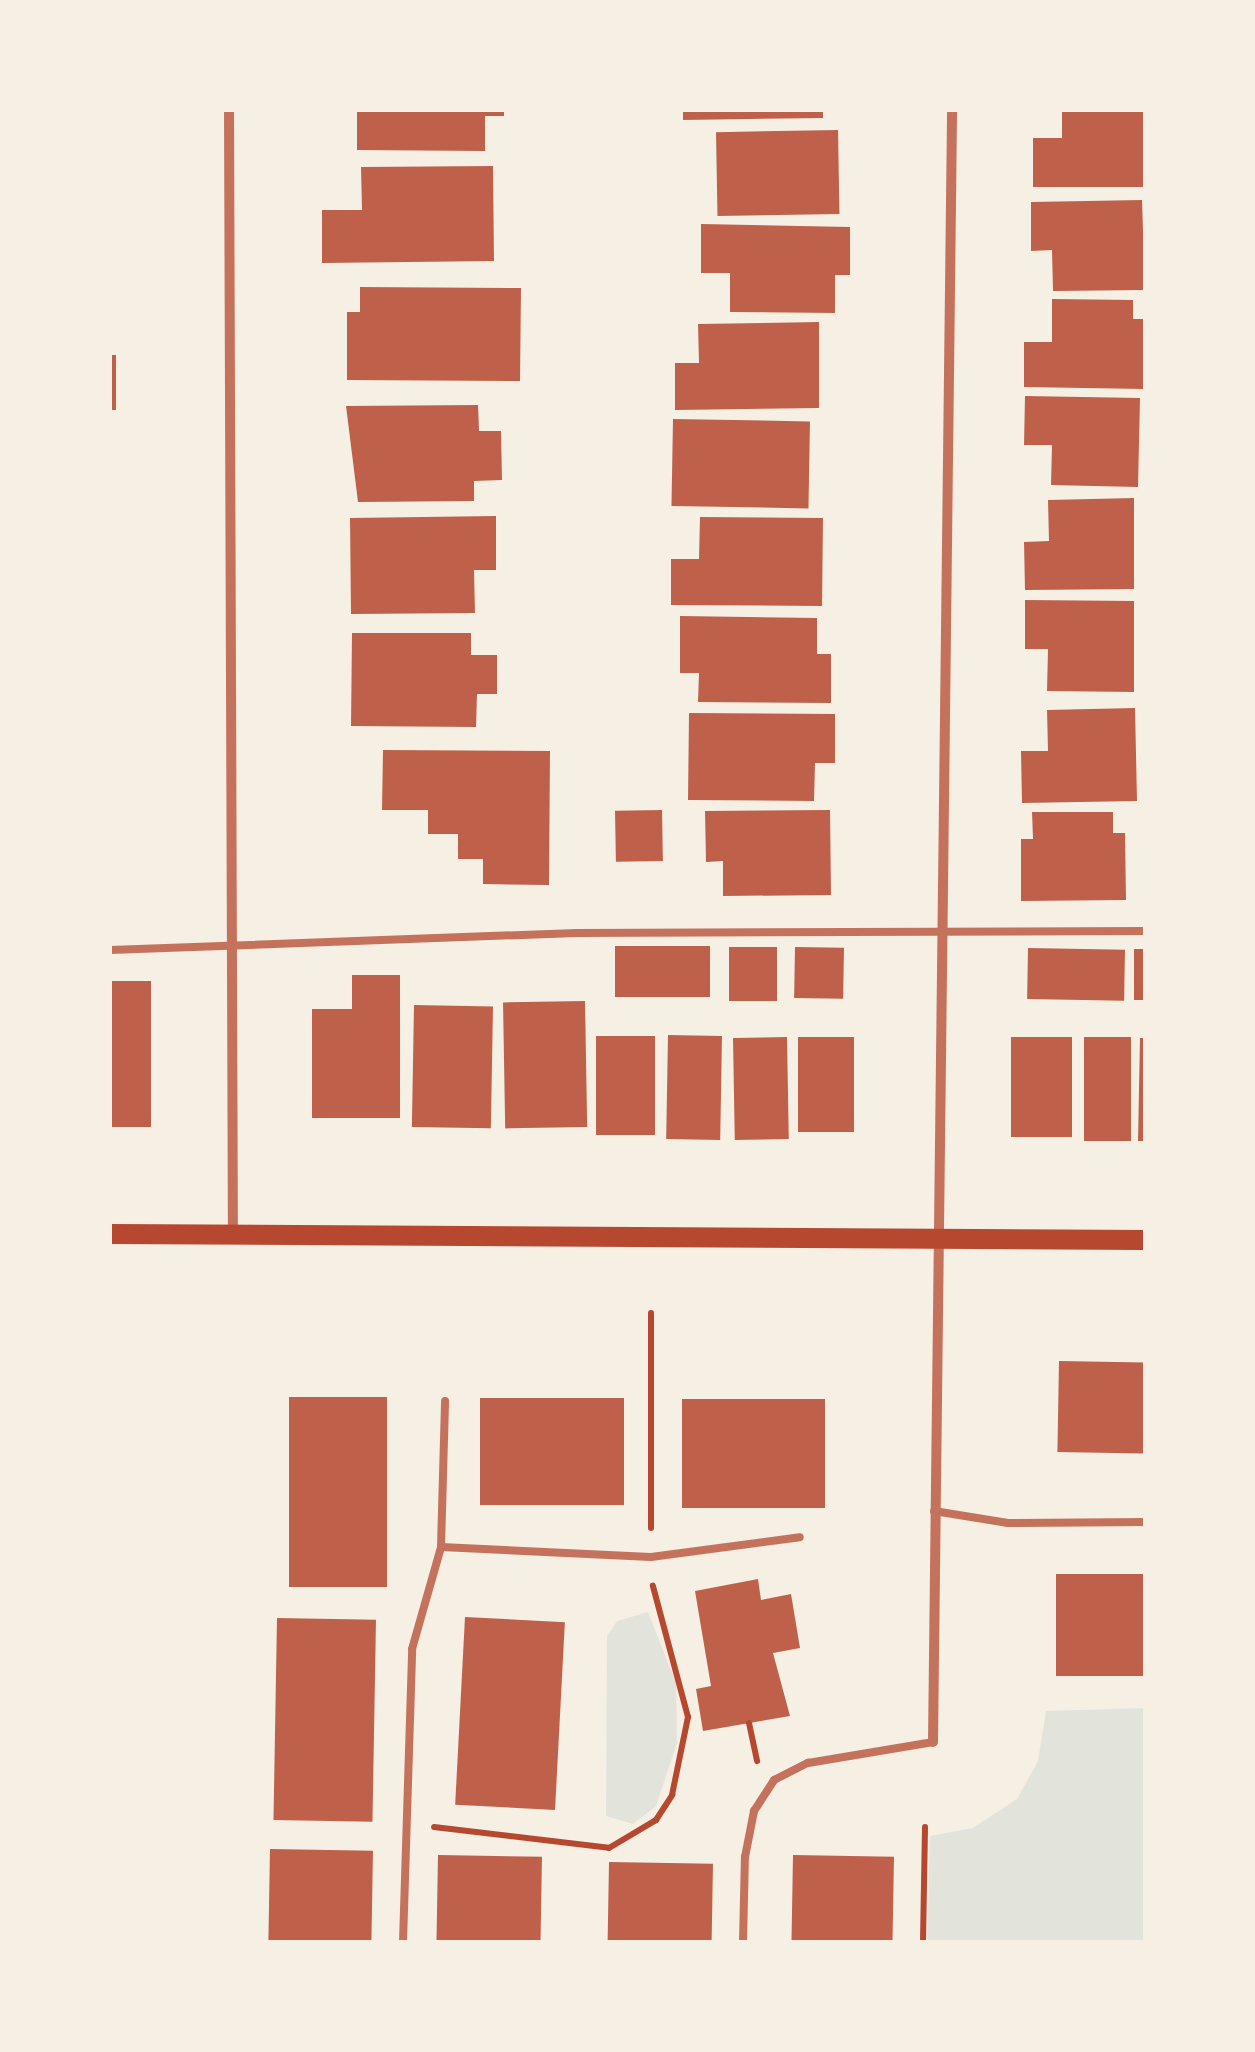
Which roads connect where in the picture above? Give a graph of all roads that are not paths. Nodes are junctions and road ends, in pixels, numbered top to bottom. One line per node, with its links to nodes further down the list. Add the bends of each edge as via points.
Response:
1 (229, 110): 5 (street)
2 (952, 110): 3 (street)
3 (937, 930): 4 (lane); 5 (lane); 9 (street)
4 (1145, 932)
5 (226, 949): 6 (lane); 8 (street)
6 (110, 950)
7 (110, 1234): 8 (main road)
8 (233, 1235): 9 (main road)
9 (936, 1238): 10 (main road); 12 (street)
10 (1145, 1240)
11 (446, 1401): 15 (lane)
12 (934, 1510): 13 (lane, via 1008,1523); 16 (street)
13 (1145, 1522)
14 (800, 1537): 15 (lane, via 651,1557)
15 (440, 1547): 17 (lane, via 412,1650)
16 (933, 1742): 18 (lane, via 808,1763 774,1780 754,1811 745,1857)
17 (404, 1942)
18 (743, 1942)

